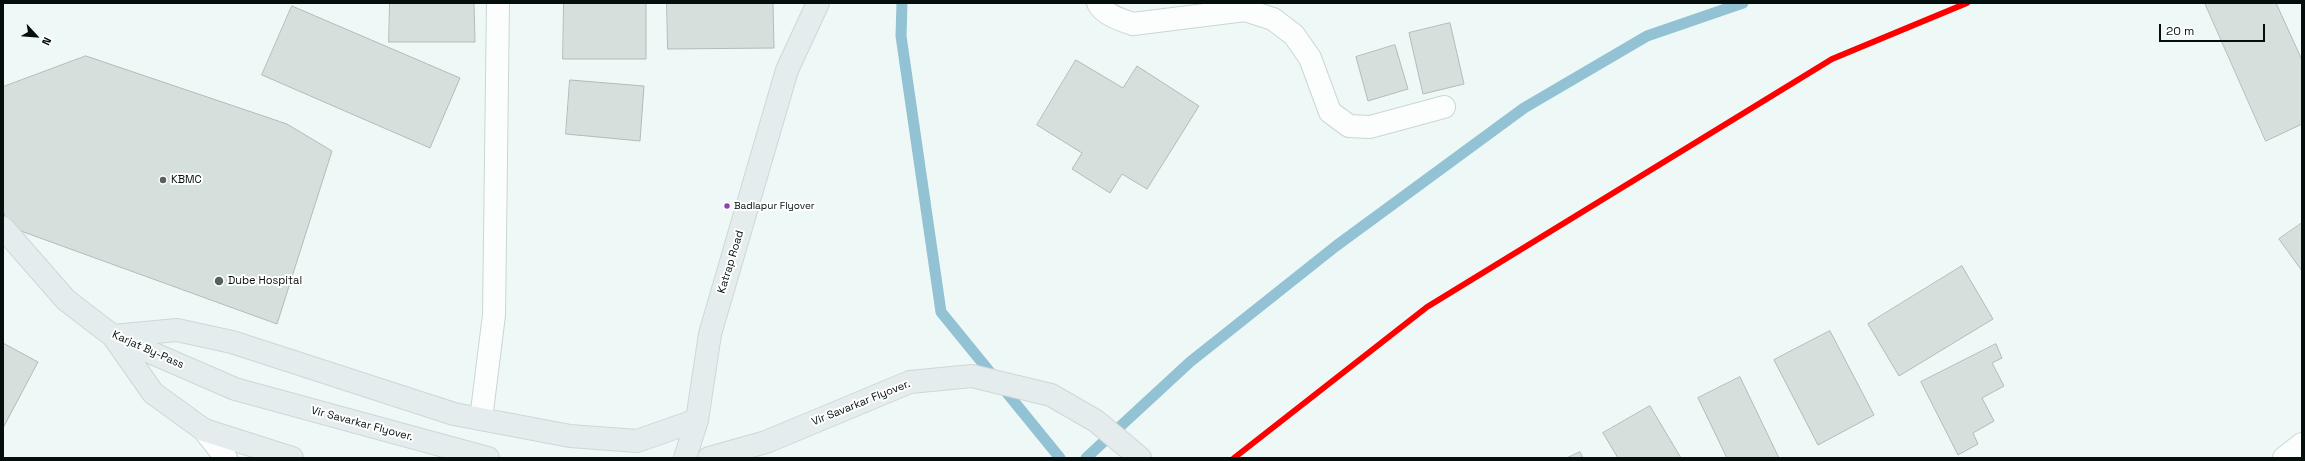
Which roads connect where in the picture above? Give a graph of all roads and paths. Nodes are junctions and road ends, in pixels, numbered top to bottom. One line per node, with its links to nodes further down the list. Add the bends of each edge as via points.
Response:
1 (498, 3): 8 (street, via 494,315)
2 (818, 3): 9 (main road, Katrap Road, via 787,70 710,334)
3 (1098, 3): 4 (street, via 1100,8 1133,24 1245,10 1273,19 1294,35 1310,58 1330,112 1349,126 1370,127)
4 (1444, 107)
5 (3, 228): 6 (main road, Karjat By-Pass, via 66,300)
6 (113, 336): 7 (main road, Karjat By-Pass); 8 (main road, via 177,330 232,342 454,414); 10 (main road, via 153,393)
7 (235, 389): 14 (main road, Vir Savarkar Flyover.)
8 (481, 419): 9 (main road, via 570,436 637,440)
9 (697, 420): 15 (main road, Katrap Road)
10 (204, 430): 12 (street); 13 (main road)
11 (2302, 444): 18 (street)
12 (226, 458)
13 (292, 458)
14 (488, 458)
15 (685, 458)
16 (709, 458): 17 (main road, Vir Savarkar Flyover., via 766,442 910,382 972,376 1051,395 1096,421)
17 (1140, 458)
18 (2284, 458)

